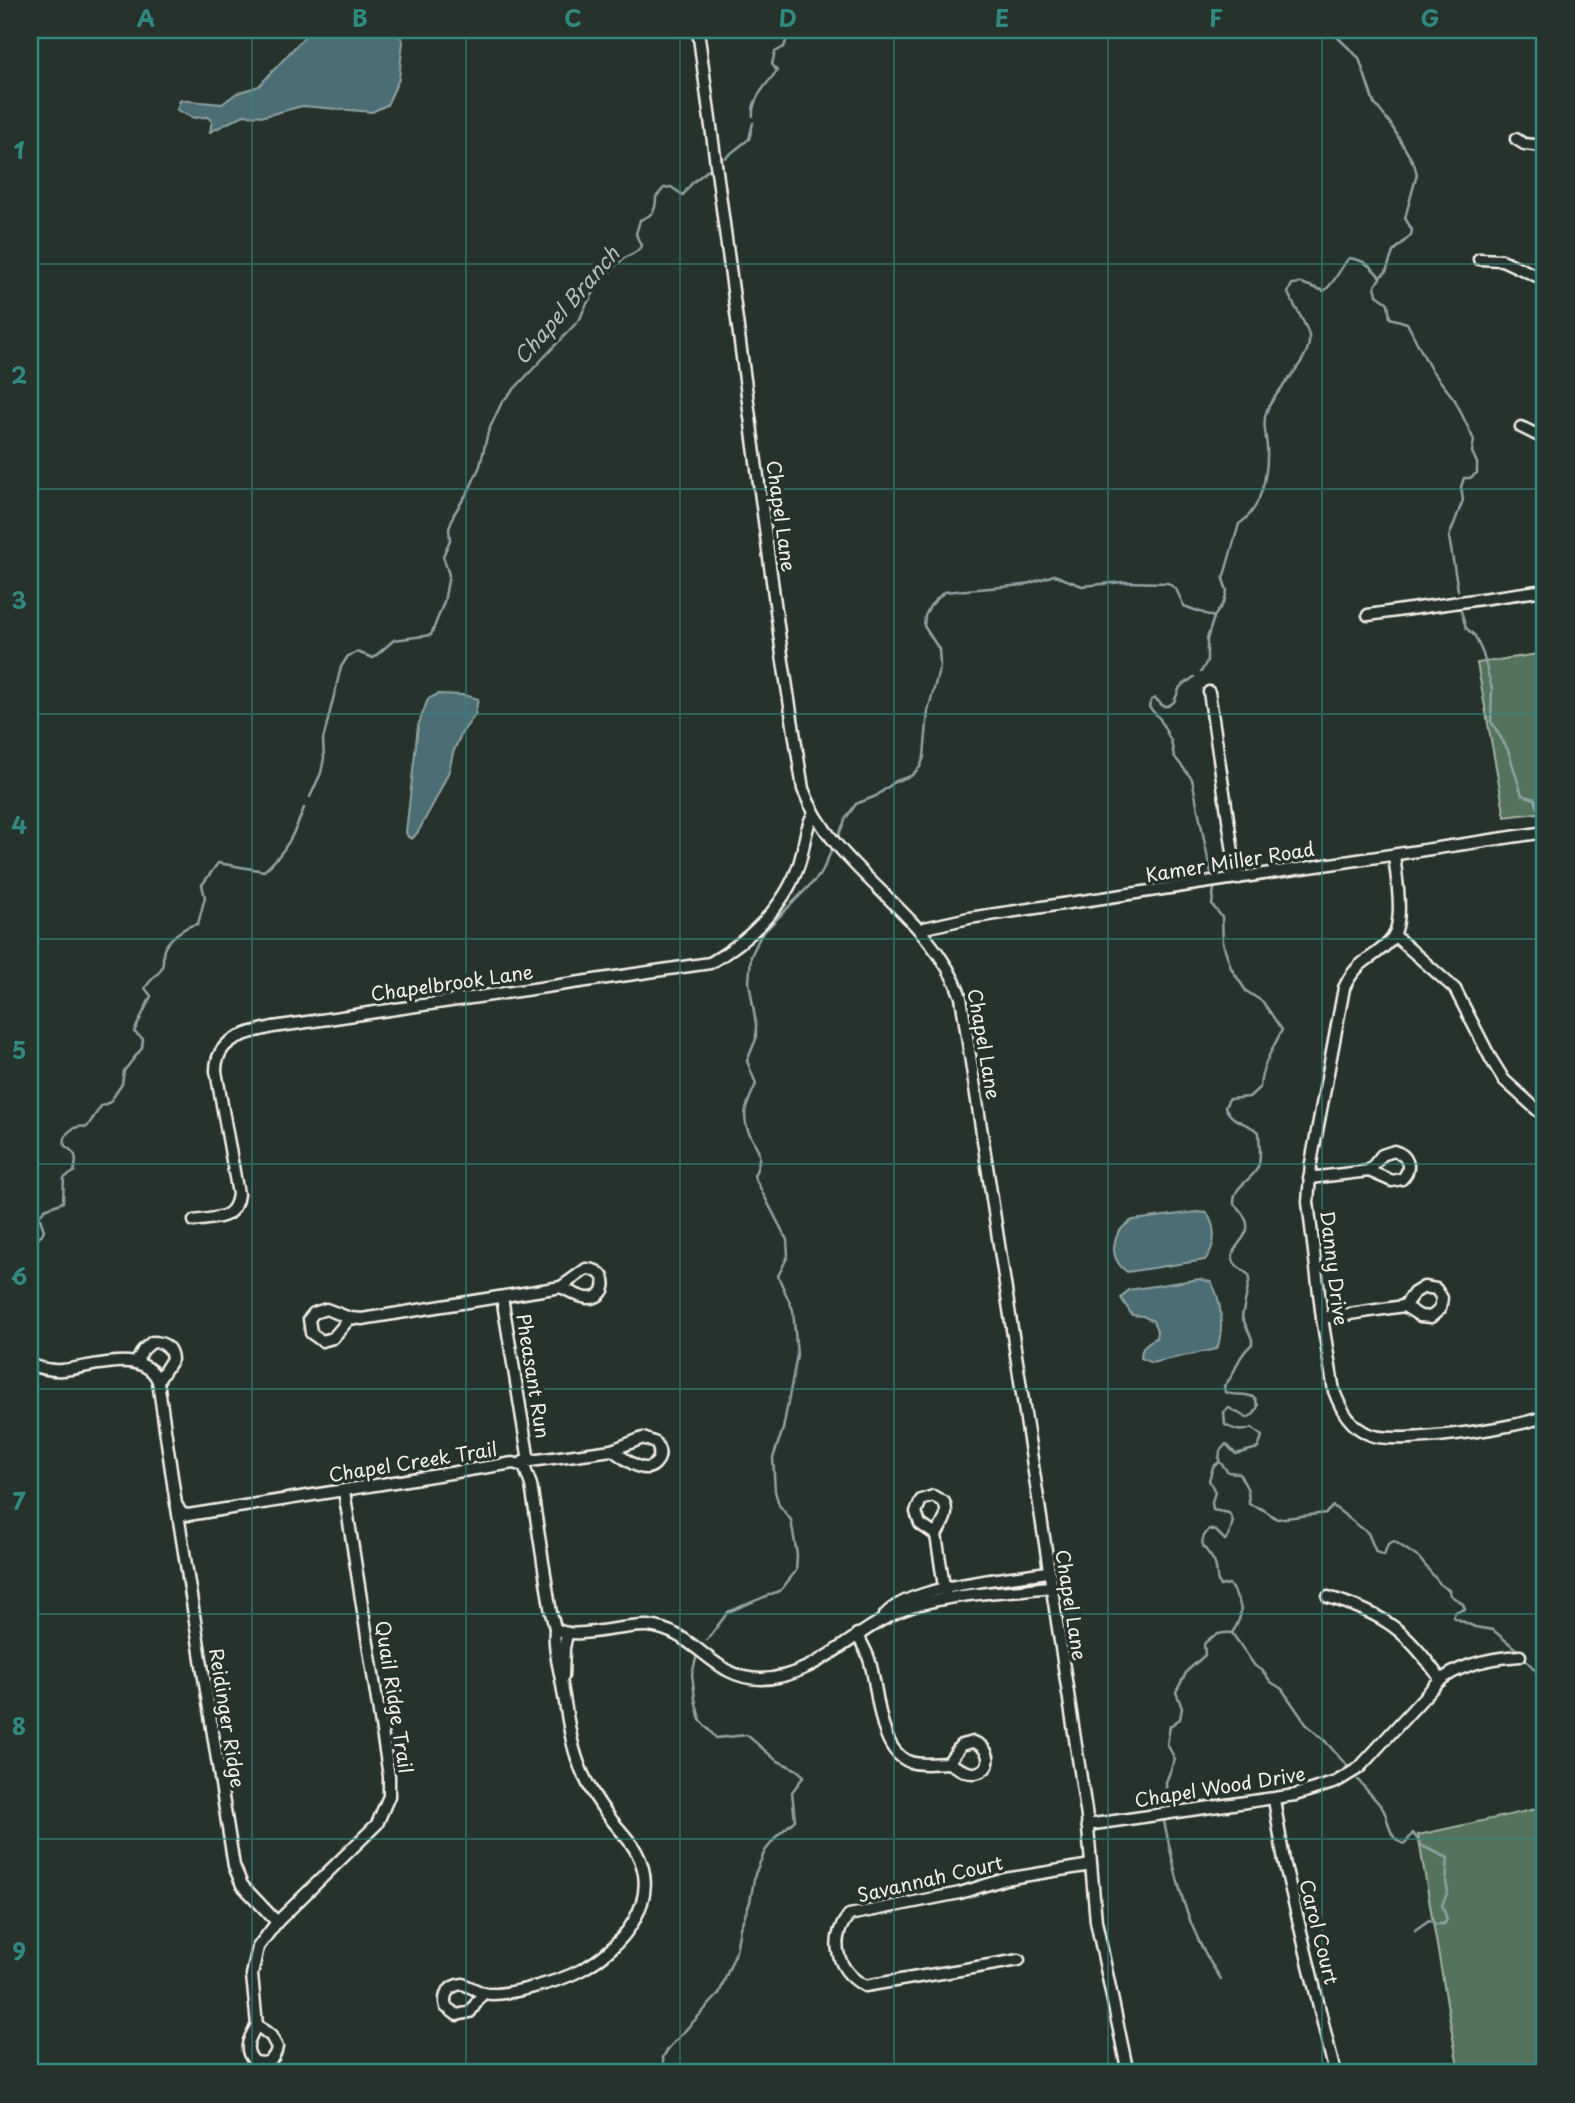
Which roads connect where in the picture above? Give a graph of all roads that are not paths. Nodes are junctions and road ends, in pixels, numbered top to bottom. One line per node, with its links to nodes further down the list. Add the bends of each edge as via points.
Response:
1 (698, 30): 11 (street, Chapel Lane, via 795,747 803,789)
2 (1516, 139): 3 (street)
3 (1545, 146)
4 (1479, 259): 5 (street, via 1502,260)
5 (1545, 280)
6 (1521, 427): 7 (street)
7 (1545, 439)
8 (1545, 590): 9 (street)
9 (1368, 615)
10 (1209, 692): 14 (street)
11 (814, 813): 15 (street, Chapel Lane, via 840,847); 20 (street, Chapelbrook Lane, via 786,894 745,938 710,963 273,1027 226,1043 217,1057 216,1071 237,1204 227,1215)
12 (1545, 832): 13 (street, Kamer Miller Road)
13 (1394, 855): 14 (street, Kamer Miller Road); 16 (street, via 1398,906)
14 (1237, 879): 15 (street, Kamer Miller Road)
15 (920, 929): 36 (street, Chapel Lane, via 946,963 962,1007)
16 (1394, 935): 17 (street, via 1455,989 1504,1080); 19 (street, Danny Drive, via 1359,965 1344,988)
17 (1545, 1116)
18 (1369, 1171): 19 (street)
19 (1309, 1178): 25 (street, Danny Drive)
20 (194, 1221)
21 (561, 1286): 22 (street)
22 (502, 1297): 24 (street); 31 (street, Pheasant Run)
23 (1404, 1306): 25 (street)
24 (350, 1318)
25 (1322, 1318): 29 (street, Danny Drive, via 1338,1403 1352,1422 1371,1436 1407,1440 1509,1426)
26 (136, 1363): 27 (street, via 54,1370); 28 (street, via 151,1369); 28 (street, via 152,1342 165,1344 172,1359)
27 (30, 1365)
28 (158, 1381): 34 (street)
29 (1545, 1416)
30 (612, 1450): 31 (street)
31 (529, 1461): 32 (street)
32 (513, 1463): 33 (street, Chapel Creek Trail); 40 (street, Chapel Creek Trail, via 528,1471)
33 (344, 1491): 34 (street, Chapel Creek Trail, via 195,1515 182,1514); 50 (street, Quail Ridge Trail, via 389,1796 377,1824)
34 (176, 1504): 50 (street, Reidinger Ridge, via 234,1866 242,1885)
35 (936, 1535): 38 (street)
36 (1048, 1572): 37 (street, Chapel Lane); 38 (street)
37 (1050, 1587): 38 (street); 48 (street, Chapel Lane)
38 (946, 1595): 42 (street, via 883,1618)
39 (1328, 1597): 44 (street, via 1362,1607 1398,1629)
40 (555, 1628): 41 (street); 45 (street)
41 (568, 1634): 42 (street, via 626,1626 661,1628 691,1642 732,1674 763,1679 807,1667); 45 (street)
42 (857, 1634): 46 (street, via 869,1657 886,1735 894,1750 915,1763)
43 (1520, 1657): 44 (street, Chapel Wood Drive, via 1469,1665)
44 (1441, 1680): 47 (street, Chapel Wood Drive, via 1348,1777 1314,1791)
45 (563, 1687): 52 (street, via 577,1760 599,1804 638,1853 644,1898 629,1929 593,1964 548,1983)
46 (948, 1763)
47 (1274, 1799): 48 (street, Chapel Wood Drive); 55 (street, Carol Court, via 1284,1861)
48 (1087, 1825): 49 (street, Chapel Lane)
49 (1091, 1865): 51 (street, Savannah Court, via 1005,1879 960,1893 849,1915 839,1927 836,1945 845,1968 865,1986); 54 (street, Chapel Lane, via 1104,1964)
50 (277, 1922): 53 (street, Quail Ridge Trail, via 258,1947 252,1965)
51 (1019, 1960)
52 (483, 1993)
53 (257, 2025)
54 (1128, 2073)
55 (1335, 2073)

